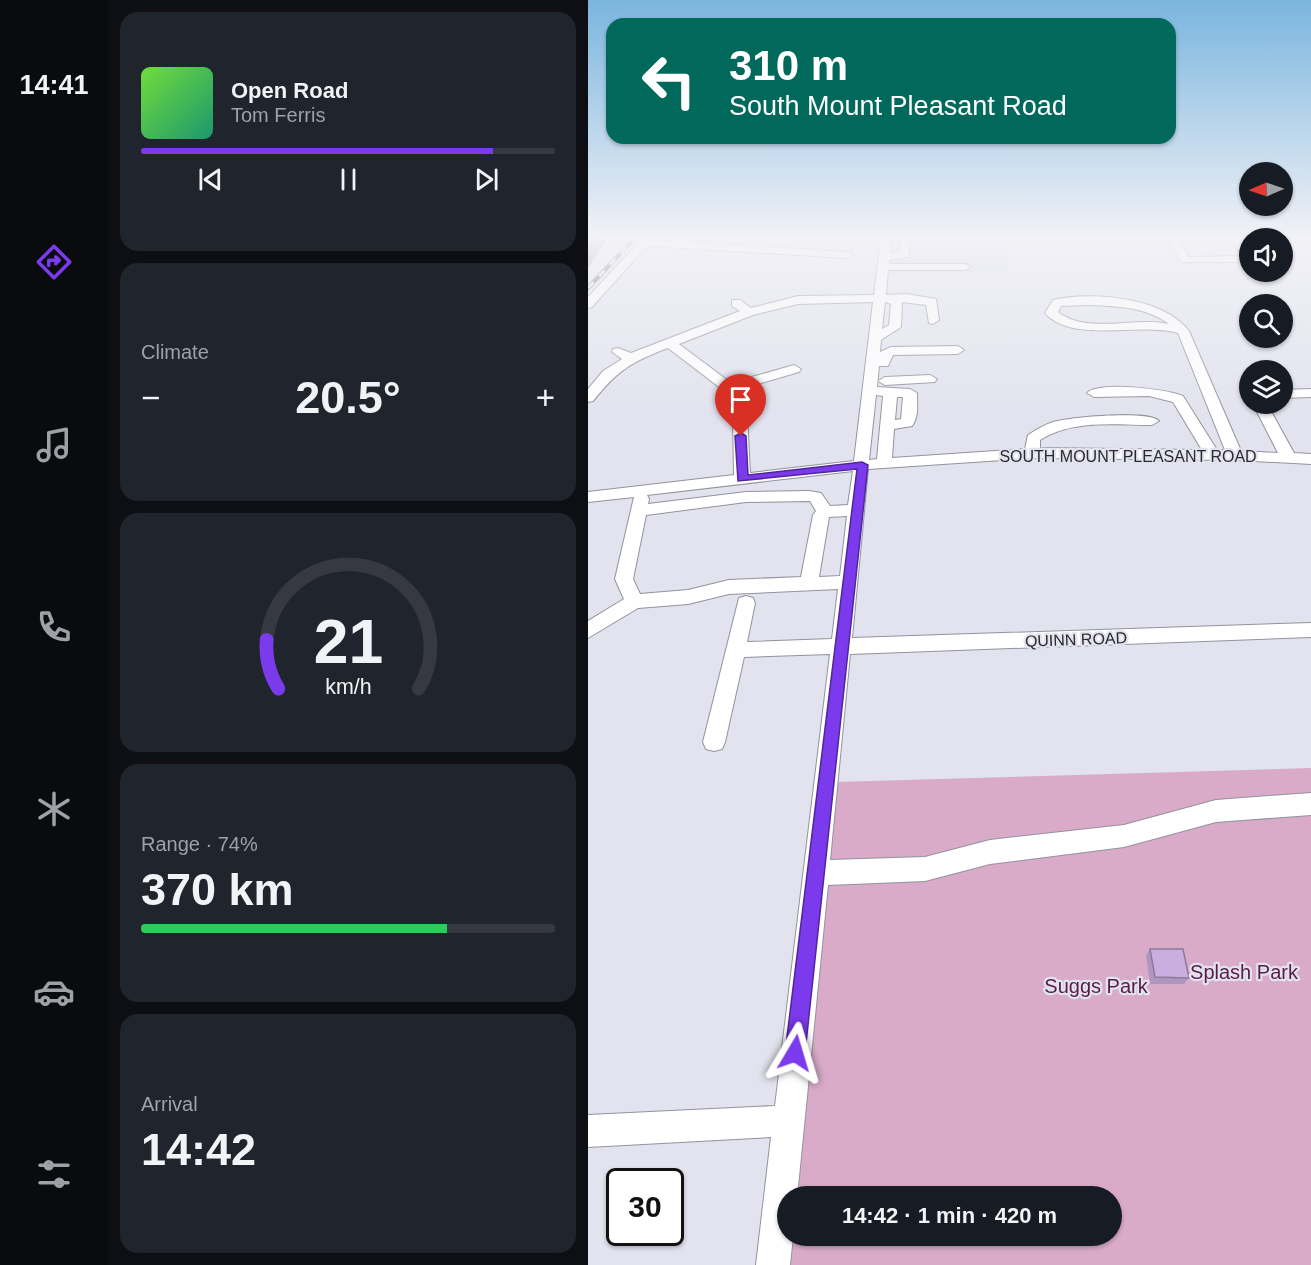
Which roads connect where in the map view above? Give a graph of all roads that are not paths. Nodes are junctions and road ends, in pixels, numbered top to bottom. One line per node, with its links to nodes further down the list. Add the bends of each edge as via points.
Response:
1 (885, 298): 5 (street, via 798,300)
2 (886, 298): 10 (street, via 874,339)
3 (887, 298): 6 (street, via 932,302)
4 (736, 303): 5 (street)
5 (748, 312): 8 (street)
6 (933, 320)
7 (1183, 331): 7 (street, via 1173,318 1132,304 1057,303 1051,313 1058,321 1078,325 1151,325); 25 (street)
8 (671, 344): 14 (street); 19 (street, via 624,355)
9 (958, 350): 10 (street, via 891,351)
10 (878, 363): 11 (street); 15 (street)
11 (912, 363)
12 (794, 369): 14 (street)
13 (930, 379): 15 (street, via 884,381)
14 (729, 388): 30 (street, via 740,414)
15 (881, 391): 22 (street); 22 (street, via 910,393 907,423); 29 (street)
16 (1094, 393): 24 (street, via 1144,392 1179,400)
17 (1311, 393): 18 (street)
18 (1293, 394)
19 (588, 398)
20 (1265, 414): 26 (street)
21 (1152, 421): 23 (street, via 1059,424 1033,438)
22 (887, 426): 28 (street)
23 (1032, 453): 24 (street, SOUTH MOUNT PLEASANT ROAD); 28 (street, SOUTH MOUNT PLEASANT ROAD)
24 (1212, 455): 25 (street, SOUTH MOUNT PLEASANT ROAD)
25 (1235, 455): 26 (street, SOUTH MOUNT PLEASANT ROAD)
26 (1289, 458): 27 (street, SOUTH MOUNT PLEASANT ROAD)
27 (1311, 459)
28 (885, 464): 29 (street, SOUTH MOUNT PLEASANT ROAD)
29 (862, 465): 30 (street, SOUTH MOUNT PLEASANT ROAD); 33 (street)
30 (742, 479): 31 (street, SOUTH MOUNT PLEASANT ROAD)
31 (642, 491): 32 (street, SOUTH MOUNT PLEASANT ROAD); 34 (street)
32 (588, 497)
33 (857, 510): 35 (street); 36 (street)
34 (638, 512): 35 (street, via 746,496 809,496 815,497); 38 (street, via 624,579)
35 (825, 512): 37 (street, via 821,515)
36 (848, 582): 37 (street); 42 (street)
37 (809, 584): 38 (street, via 729,586 688,597)
38 (634, 602): 41 (street)
39 (746, 603): 43 (street)
40 (1311, 630): 42 (street, QUINN ROAD)
41 (588, 631)
42 (841, 648): 43 (street, QUINN ROAD); 46 (street)
43 (735, 650): 44 (street)
44 (714, 742)
45 (1311, 804): 46 (street, via 1216,811 1124,836 990,852 925,869)
46 (816, 873): 47 (street)
47 (787, 1121): 48 (street); 49 (street)
48 (588, 1131)
49 (772, 1265)

